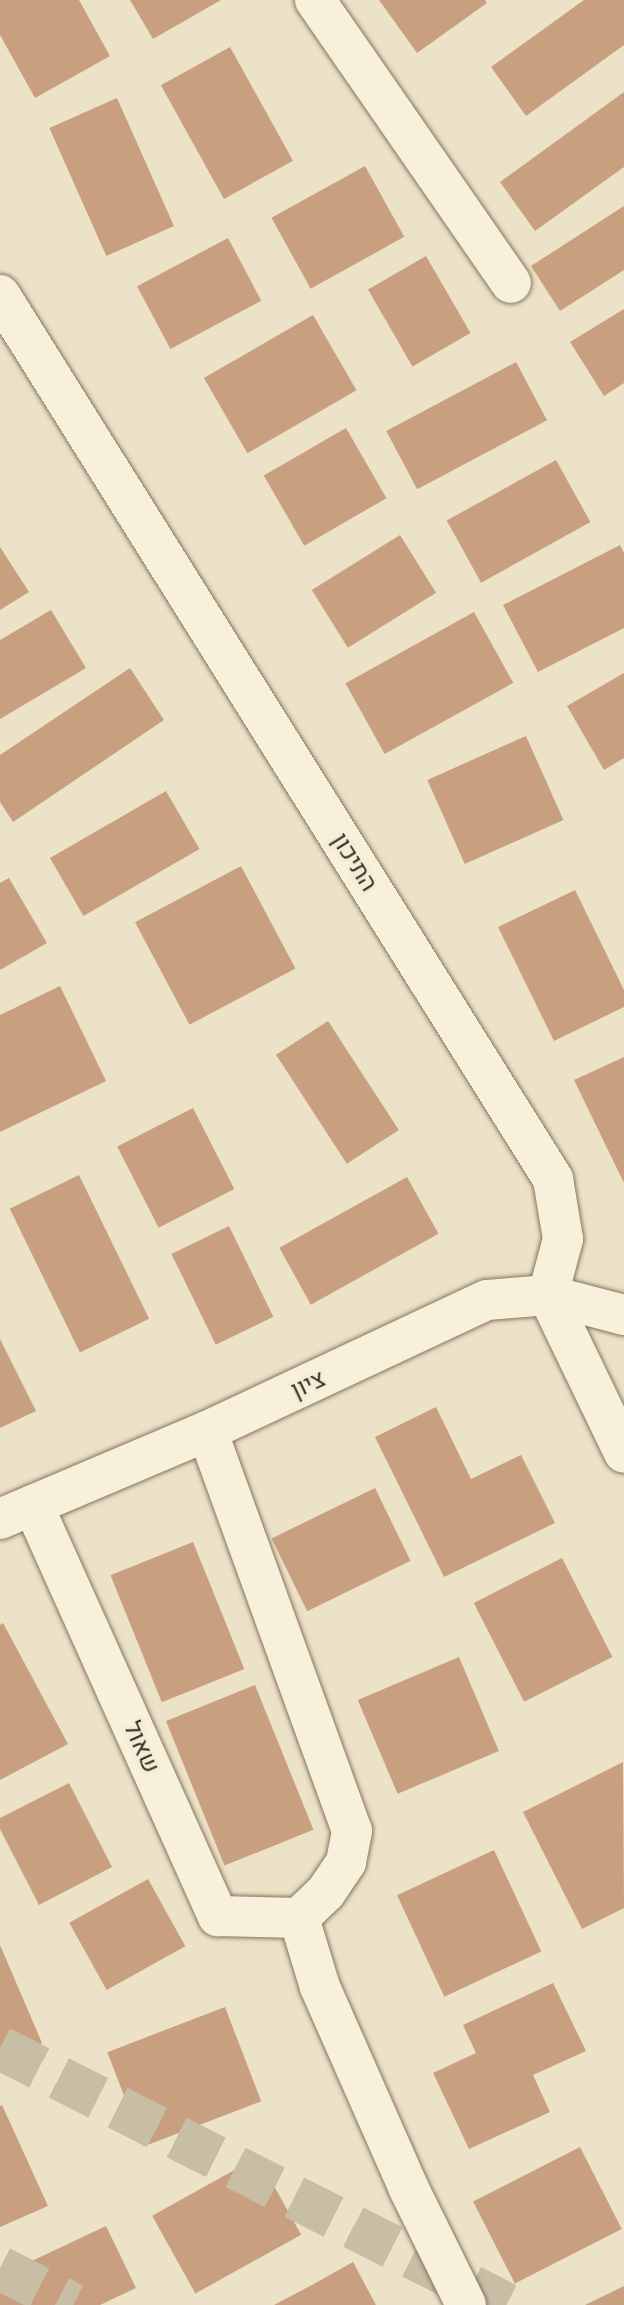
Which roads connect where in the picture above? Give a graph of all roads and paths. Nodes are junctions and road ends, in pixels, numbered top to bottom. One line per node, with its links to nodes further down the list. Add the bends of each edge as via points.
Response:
1 (315, 0): 2 (street)
2 (511, 283)
3 (0, 295): 4 (street, התיכון, via 553,1179 563,1239)
4 (548, 1295): 5 (street, ציון); 6 (street, ציון, via 487,1300); 7 (street)
5 (624, 1315)
6 (207, 1431): 8 (street, ציון); 9 (street, via 352,1831 346,1862)
7 (624, 1453)
8 (17, 1512): 9 (street, שאול, via 218,1916)
9 (299, 1918): 10 (street, via 320,1987)
10 (466, 2305)

